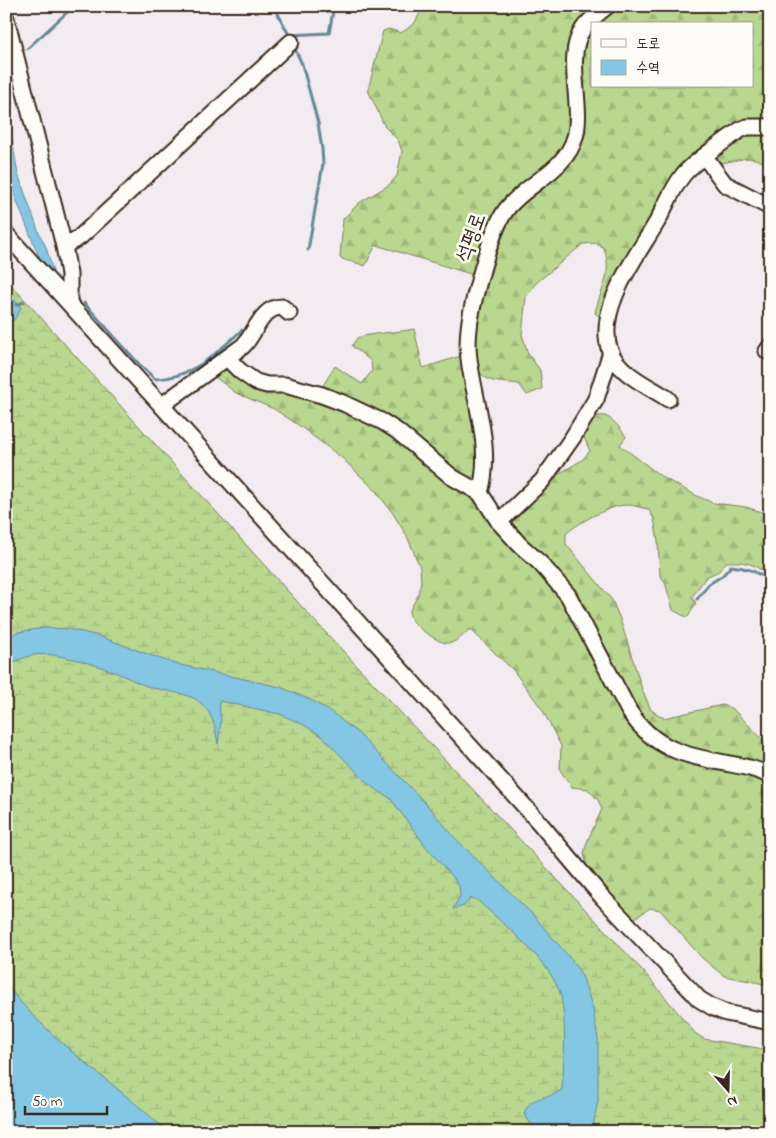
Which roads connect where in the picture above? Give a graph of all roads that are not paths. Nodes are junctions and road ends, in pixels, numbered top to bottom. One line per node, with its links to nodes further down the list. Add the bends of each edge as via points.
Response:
1 (607, 6): 15 (street, 석평로, via 582,30 577,42 576,137 560,163 506,210 486,257 475,297 468,343 486,462)
2 (6, 18): 8 (street)
3 (291, 42): 8 (street, via 80,238)
4 (770, 128): 5 (street, via 747,127)
5 (704, 157): 6 (street, via 725,184); 11 (street, via 684,174 627,270 610,311 607,329)
6 (770, 207)
7 (6, 234): 9 (street)
8 (64, 246): 9 (street)
9 (69, 302): 14 (street)
10 (289, 313): 12 (street, via 282,307 274,307 266,313 249,340)
11 (611, 352): 13 (street, via 627,373); 16 (street, via 596,399 573,437 542,481)
12 (227, 358): 14 (street); 15 (street, via 256,382 314,393 383,422 452,477)
13 (668, 399)
14 (162, 405): 18 (street, via 537,820 603,898 699,999 726,1013)
15 (480, 493): 16 (street)
16 (500, 522): 17 (street, via 568,595 625,704 651,737 681,753 744,766)
17 (770, 776)
18 (770, 1022)

